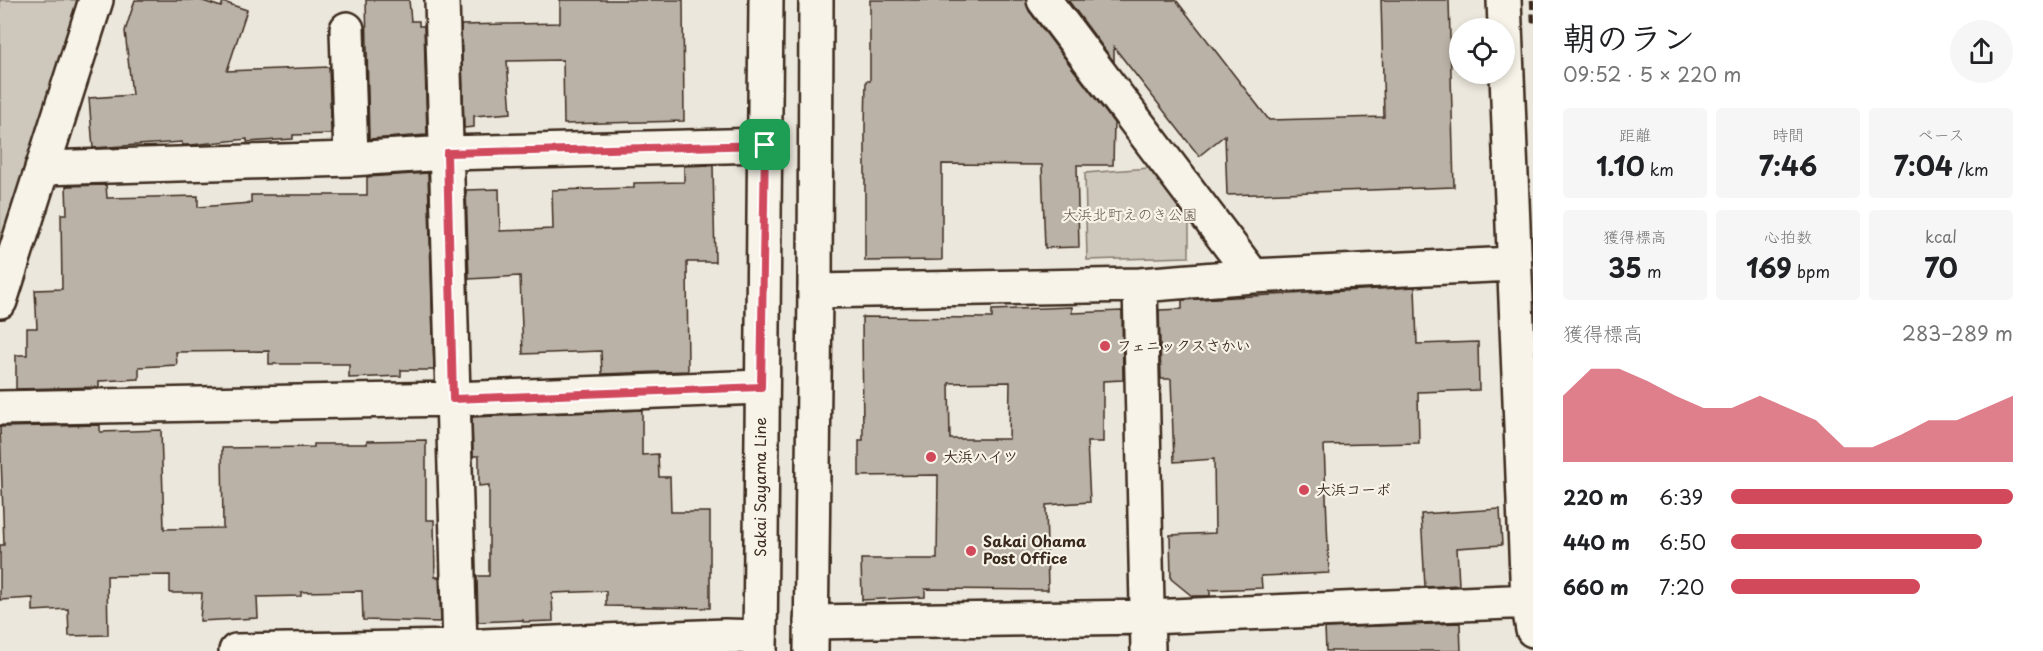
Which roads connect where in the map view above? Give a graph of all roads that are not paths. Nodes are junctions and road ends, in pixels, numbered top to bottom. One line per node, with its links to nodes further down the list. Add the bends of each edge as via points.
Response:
1 (96, 0): 11 (street)
2 (442, 0): 9 (street)
3 (766, 0): 8 (street, Sakai Sayama Line)
4 (816, 0): 15 (street)
5 (1044, 0): 13 (street)
6 (1504, 0): 12 (street)
7 (347, 29): 10 (street)
8 (765, 145): 9 (street); 17 (street, Sakai Sayama Line)
9 (447, 153): 10 (street); 18 (street)
10 (351, 159): 11 (street)
11 (42, 168): 16 (street)
12 (1514, 264): 13 (street); 20 (street)
13 (1253, 276): 14 (street)
14 (1140, 285): 15 (street); 21 (street)
15 (816, 291): 22 (street)
16 (0, 301)
17 (761, 387): 18 (street); 23 (street, Sakai Sayama Line)
18 (453, 399): 19 (street); 24 (street)
19 (0, 408)
20 (1531, 611): 21 (street)
21 (1149, 617): 22 (street); 26 (street)
22 (811, 637)
23 (760, 644): 24 (street, via 725,636)
24 (460, 646): 25 (street)
25 (236, 651)
26 (1148, 651)

